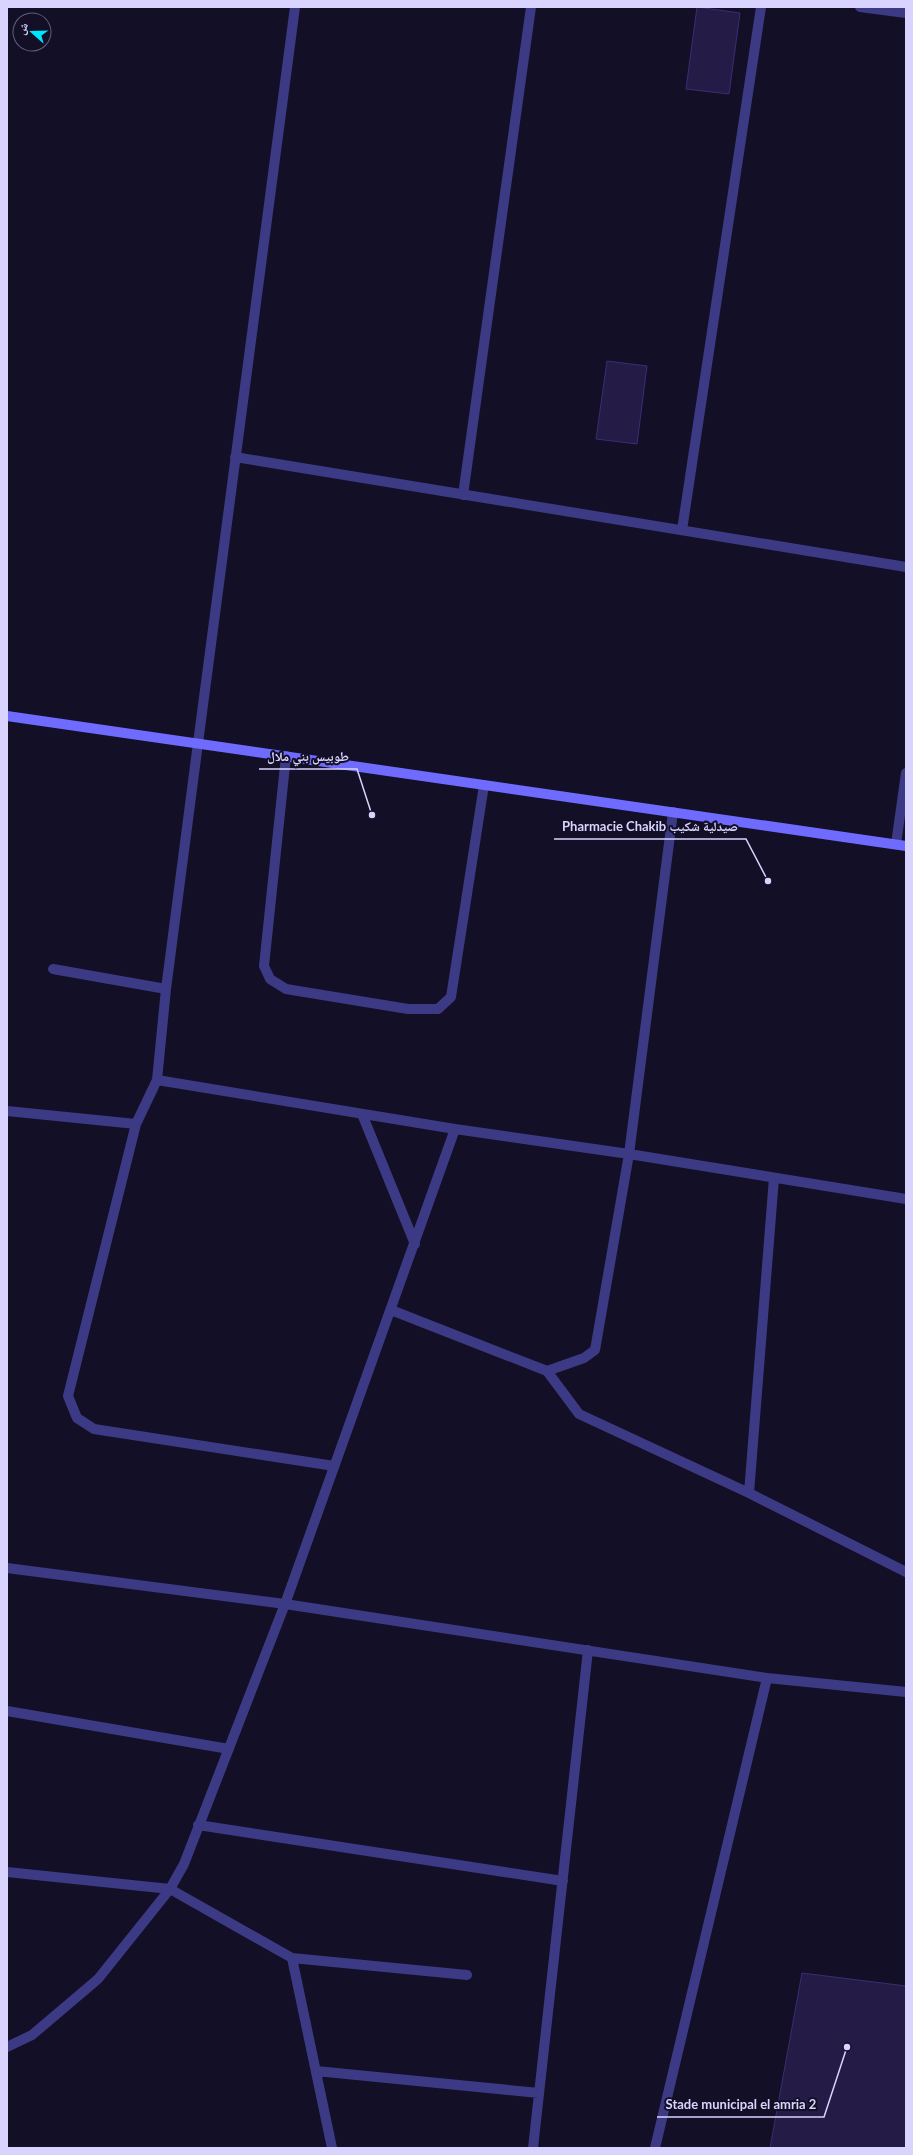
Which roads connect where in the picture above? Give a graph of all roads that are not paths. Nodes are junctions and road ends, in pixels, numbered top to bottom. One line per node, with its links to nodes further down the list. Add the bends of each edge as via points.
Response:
1 (295, 7): 6 (street)
2 (531, 7): 7 (street)
3 (761, 7): 8 (street)
4 (860, 7): 5 (street)
5 (906, 13)
6 (236, 457): 7 (street); 11 (street)
7 (463, 495): 8 (street)
8 (682, 530): 9 (street)
9 (906, 567)
10 (7, 716): 11 (main road)
11 (198, 744): 12 (main road); 18 (street)
12 (286, 756): 14 (main road); 14 (street, via 264,966 270,980 286,989 408,1009 438,1009 451,997)
13 (906, 773): 16 (street)
14 (484, 785): 15 (main road)
15 (673, 812): 16 (main road); 24 (street)
16 (901, 845)
17 (53, 969): 18 (street)
18 (166, 990): 19 (street)
19 (157, 1080): 21 (street); 22 (street)
20 (7, 1111): 22 (street)
21 (362, 1114): 23 (street); 27 (street)
22 (136, 1124): 30 (street, via 68,1396 77,1418 94,1429)
23 (455, 1129): 24 (street); 27 (street)
24 (629, 1154): 25 (street); 29 (street, via 595,1350 584,1358)
25 (774, 1178): 26 (street); 31 (street)
26 (906, 1200)
27 (414, 1244): 28 (street)
28 (391, 1310): 29 (street); 30 (street)
29 (547, 1371): 31 (street, via 579,1414)
30 (334, 1466): 34 (street)
31 (749, 1493): 33 (street)
32 (7, 1568): 34 (street)
33 (906, 1572)
34 (285, 1604): 35 (street); 39 (street)
35 (588, 1650): 36 (street); 42 (street)
36 (767, 1678): 37 (street); 51 (street)
37 (906, 1692)
38 (7, 1711): 39 (street)
39 (229, 1749): 40 (street)
40 (198, 1825): 42 (street); 43 (street, via 184,1864)
41 (7, 1872): 43 (street)
42 (563, 1881): 48 (street)
43 (170, 1888): 44 (street); 46 (street, via 98,1979 32,2035)
44 (292, 1958): 45 (street); 47 (street)
45 (467, 1975)
46 (7, 2047)
47 (316, 2071): 48 (street); 49 (street)
48 (539, 2093): 50 (street)
49 (332, 2148)
50 (533, 2148)
51 (655, 2148)

